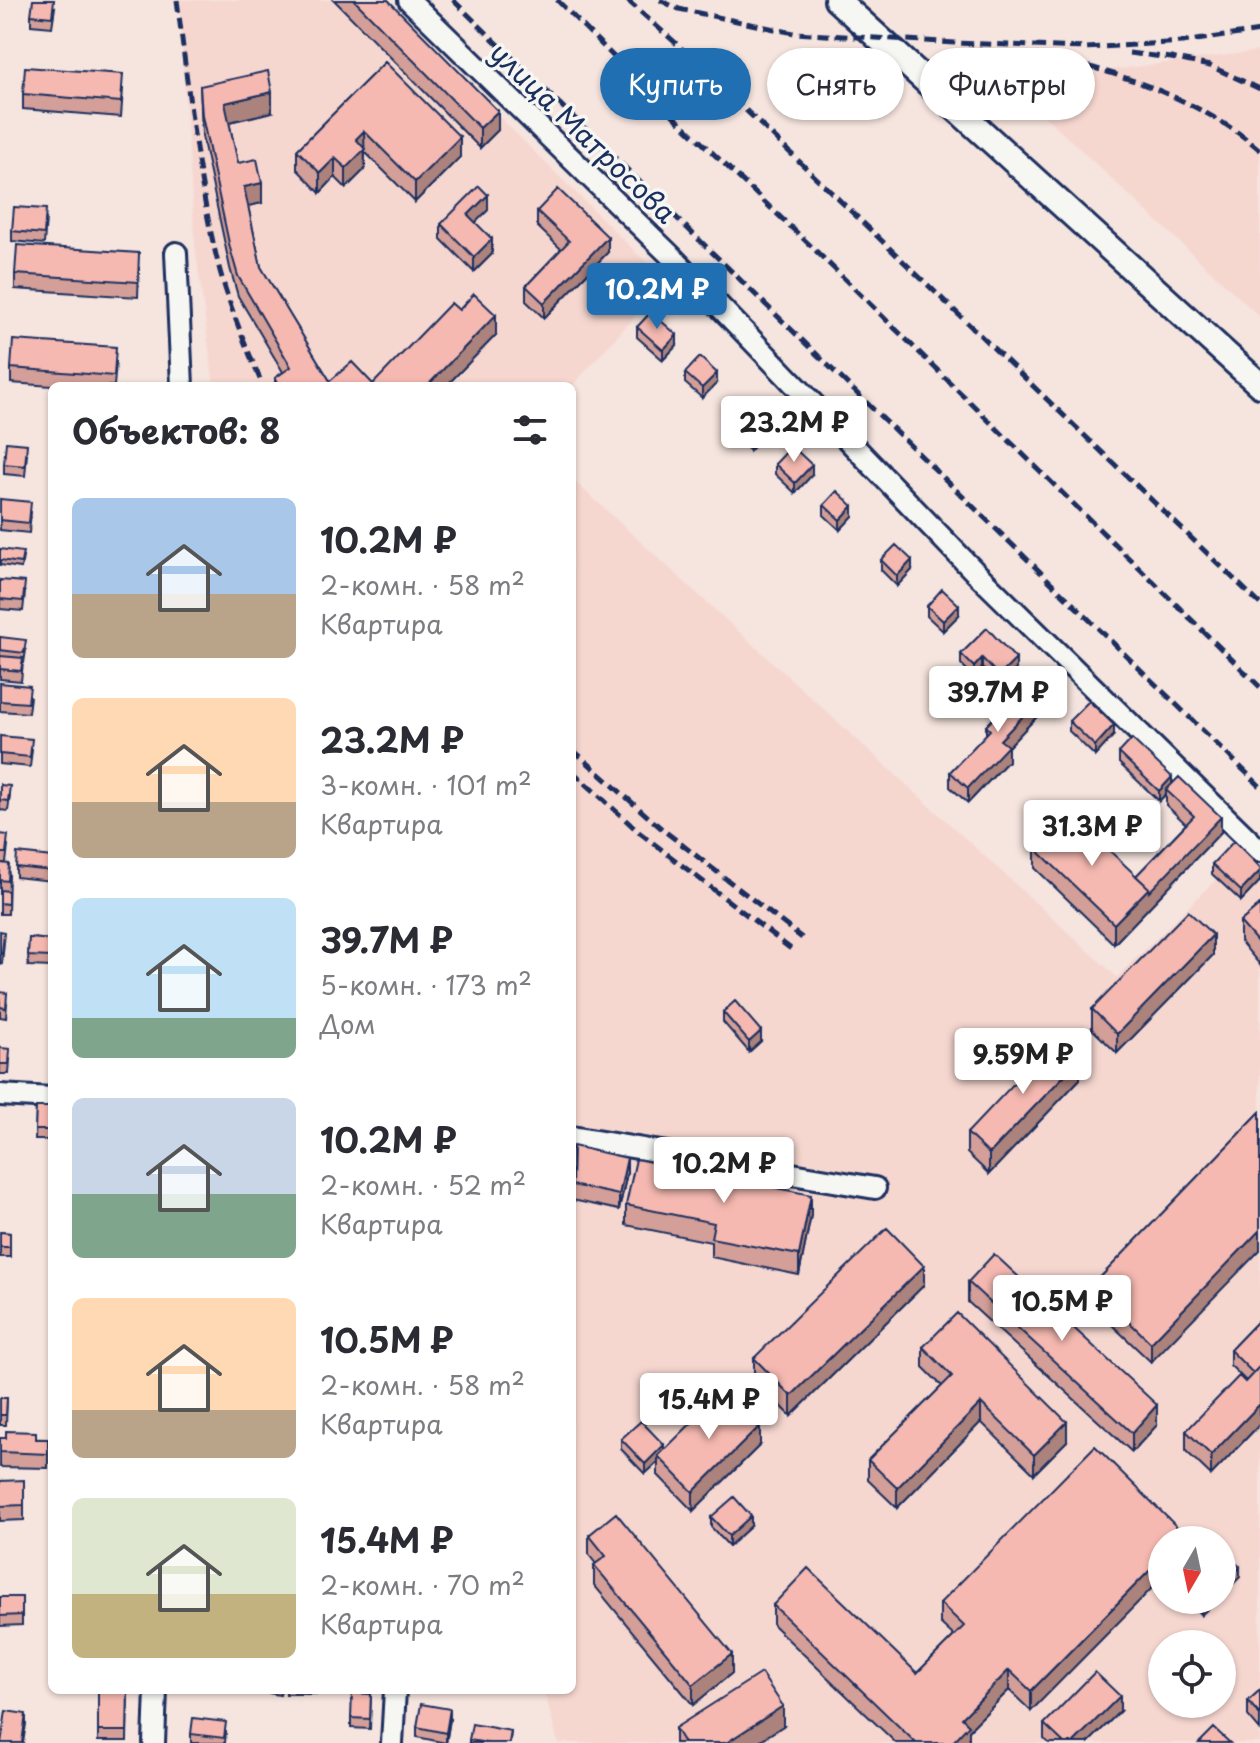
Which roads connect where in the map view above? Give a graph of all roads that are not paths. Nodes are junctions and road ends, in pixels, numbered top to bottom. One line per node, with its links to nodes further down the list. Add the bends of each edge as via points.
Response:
1 (409, 0): 6 (street, улица Матросова, via 671,256 974,571)
2 (837, 0): 5 (main road)
3 (176, 253): 4 (street)
4 (182, 382)
5 (1260, 385)
6 (1260, 851)
7 (0, 1095): 8 (street)
8 (48, 1098)
9 (576, 1138): 10 (street)
10 (875, 1188)
11 (156, 1694): 13 (street)
12 (395, 1694): 14 (street)
13 (154, 1743)
14 (392, 1743)

